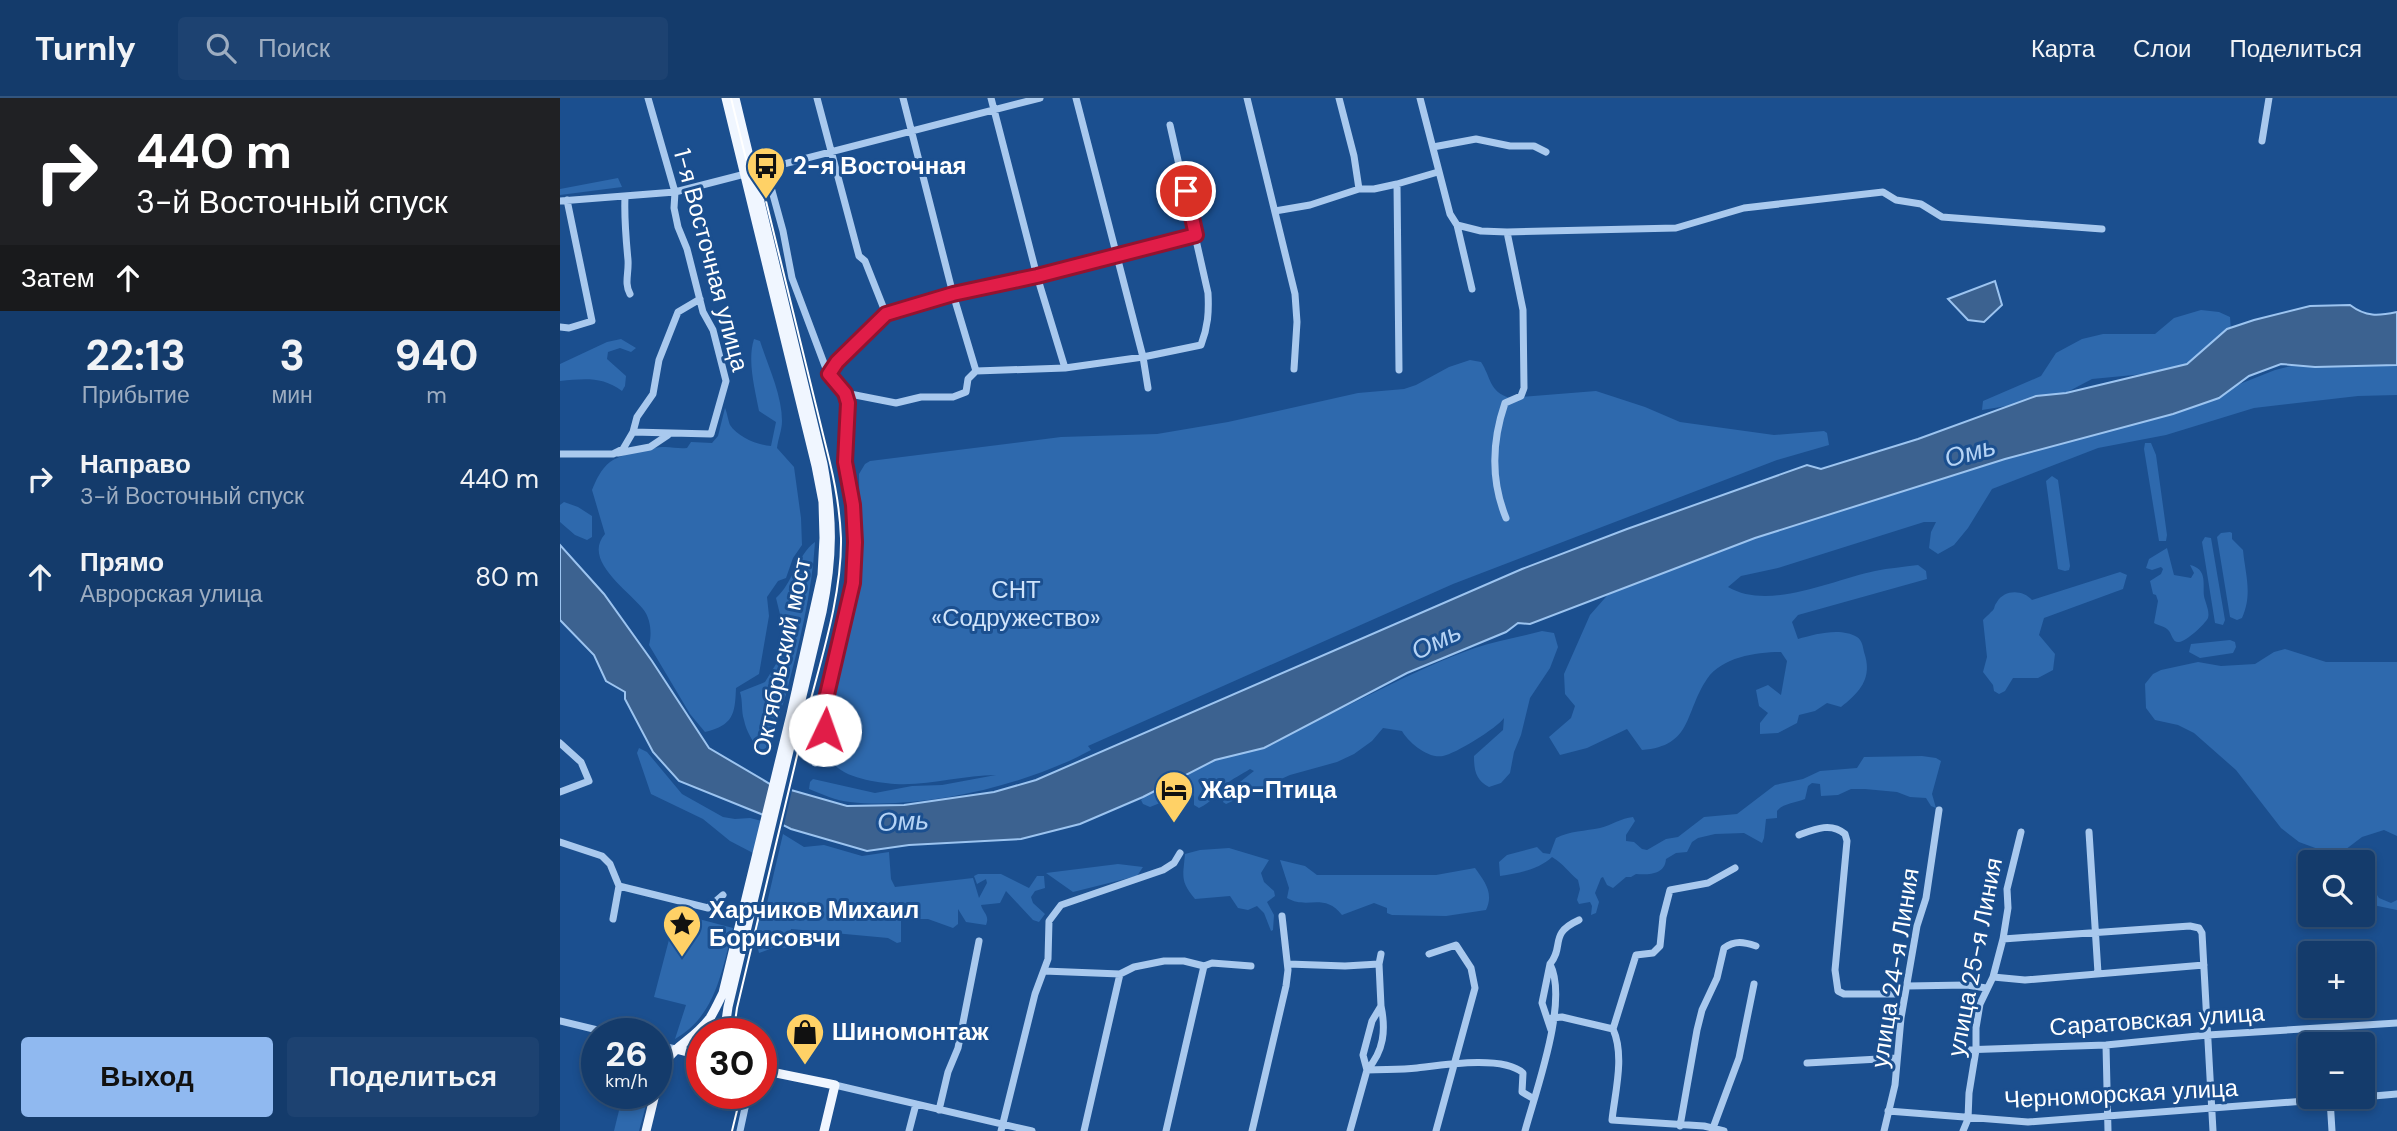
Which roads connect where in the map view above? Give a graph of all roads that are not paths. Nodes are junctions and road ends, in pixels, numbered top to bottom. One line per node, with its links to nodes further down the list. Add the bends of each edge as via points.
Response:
1 (648, 98): 25 (street, 1-я Восточная улица)
2 (726, 98): 22 (main road)
3 (735, 98): 22 (main road)
4 (817, 98): 18 (street)
5 (903, 98): 15 (street)
6 (991, 98): 13 (street)
7 (1040, 98): 13 (street)
8 (1076, 98): 33 (street)
9 (1247, 98): 28 (street)
10 (1339, 98): 24 (street)
11 (1420, 98): 17 (street)
12 (2269, 98): 16 (street)
13 (994, 110): 15 (street); 34 (street)
14 (1170, 125): 32 (street)
15 (911, 131): 18 (street); 37 (street)
16 (2262, 141)
17 (1433, 147): 19 (street, via 1476,139 1534,146); 21 (street)
18 (832, 152): 20 (street); 39 (street, via 859,256)
19 (1546, 152)
20 (766, 169): 22 (street); 46 (street, via 792,278)
21 (1438, 172): 23 (street); 29 (street)
22 (749, 173): 25 (street); 66 (main road, Октябрьский мост, via 823,464 832,539 822,612)
23 (1397, 184): 24 (street); 44 (street)
24 (1359, 189): 28 (street)
25 (675, 192): 26 (street); 38 (street, 1-я Восточная улица, via 678,227)
26 (625, 197): 27 (street); 36 (street, via 625,285)
27 (563, 200): 40 (street, via 592,321)
28 (1275, 211): 43 (street, via 1295,294)
29 (1457, 225): 31 (street); 35 (street)
30 (2102, 229): 31 (street, via 1942,217 1922,204 1896,200 1883,192 1744,208 1676,228)
31 (1507, 232): 53 (street, via 1523,310 1524,376 1521,396 1504,403 1496,435 1495,476)
32 (1196, 235): 33 (street); 41 (street, via 1208,293 1208,322 1201,345)
33 (1118, 256): 34 (street); 41 (street)
34 (1037, 276): 37 (street); 42 (street)
35 (1472, 289)
36 (629, 294)
37 (953, 294): 39 (street); 45 (street)
38 (701, 299): 49 (street, via 678,312 659,360 653,394 636,417); 50 (street, 1-я Восточная улица, via 726,381 713,432)
39 (886, 314): 46 (street)
40 (560, 327)
41 (1143, 357): 42 (street); 47 (street)
42 (1065, 368): 45 (street)
43 (1294, 369)
44 (1399, 370)
45 (976, 371): 48 (street, via 968,379 966,392 953,397 896,403)
46 (829, 374): 48 (street)
47 (1147, 388)
48 (845, 393): 55 (street, via 845,462 855,542 853,583)
49 (633, 432): 50 (street); 52 (street, via 623,449)
50 (670, 434): 52 (street, via 650,447)
51 (560, 454): 52 (street)
52 (613, 454)
53 (1506, 518)
54 (560, 743): 56 (street, via 580,762 589,781)
55 (815, 763)
56 (560, 792)
57 (1939, 810): 88 (street, улица 24-я Линия)
58 (2021, 832): 71 (street, улица 25-я Линия, via 2009,878)
59 (2089, 832): 70 (street)
60 (1800, 835): 88 (street, via 1831,827 1845,834 1847,841 1835,970 1841,994)
61 (560, 842): 64 (street, via 602,856)
62 (1180, 853): 82 (street, via 1163,870 1061,905 1049,921 1050,947)
63 (1735, 868): 96 (street, via 1709,883 1670,890 1660,946 1653,953 1636,955)
64 (619, 886): 65 (street, via 708,908); 68 (street)
65 (723, 895)
66 (751, 897): 90 (main road); 101 (main road, via 723,993 710,1017)
67 (1282, 916): 76 (street)
68 (613, 919)
69 (1579, 920): 78 (street, via 1558,938)
70 (2095, 933): 71 (street); 79 (street, via 2199,928); 83 (street)
71 (2003, 939): 85 (street, улица 25-я Линия)
72 (979, 941): 121 (street, via 958,1048)
73 (1756, 946): 125 (street, via 1741,942 1724,948 1697,1030)
74 (1381, 954): 77 (street)
75 (1429, 954): 107 (street, via 1456,945 1475,981)
76 (1288, 964): 77 (street); 136 (street)
77 (1379, 964): 89 (street)
78 (1550, 964): 91 (street, via 1557,990); 91 (street, via 1542,1003)
79 (2204, 965): 83 (street); 98 (street)
80 (1251, 966): 81 (street, via 1212,963)
81 (1204, 967): 84 (street, via 1164,961); 135 (street)
82 (1044, 971): 84 (street); 127 (street)
83 (2098, 973): 85 (street, via 2025,980)
84 (1120, 974): 134 (street)
85 (1993, 977): 87 (street, улица 25-я Линия)
86 (1754, 984): 128 (street)
87 (1986, 988): 88 (street); 103 (street, улица 25-я Линия, via 1976,1028)
88 (1906, 990): 106 (street, улица 24-я Линия)
89 (1381, 1006): 109 (street, via 1363,1055); 109 (street, via 1385,1025 1378,1058)
90 (726, 1018)
91 (1550, 1018): 96 (street); 114 (street)
92 (560, 1021): 94 (street)
93 (2397, 1023): 95 (street, Саратовская улица)
94 (581, 1026)
95 (2346, 1027): 97 (street); 98 (street, Саратовская улица)
96 (1613, 1029): 126 (street, via 1619,1056 1612,1120)
97 (2346, 1032)
98 (2208, 1035): 99 (street, Саратовская улица); 117 (street)
99 (2106, 1045): 103 (street, Саратовская улица); 123 (street)
100 (672, 1048): 101 (street)
101 (676, 1049): 104 (main road); 105 (main road)
102 (1962, 1050): 103 (street, Саратовская улица)
103 (1976, 1050): 124 (street, улица 25-я Линия)
104 (686, 1052)
105 (672, 1054)
106 (1897, 1058): 108 (street); 122 (street, улица 24-я Линия)
107 (1453, 1063): 109 (street); 114 (street, via 1518,1068 1523,1073 1522,1092); 138 (street)
108 (1807, 1063)
109 (1367, 1070): 137 (street)
110 (777, 1073): 111 (main road)
111 (835, 1085): 116 (street); 131 (main road)
112 (2397, 1094): 113 (street)
113 (2375, 1096)
114 (1534, 1099): 139 (street)
115 (2298, 1101): 117 (street, Черноморская улица)
116 (916, 1104): 121 (street); 132 (street)
117 (2214, 1108): 123 (street, Черноморская улица); 143 (street)
118 (651, 1109): 129 (main road)
119 (745, 1109): 130 (street)
120 (2331, 1109): 144 (street)
121 (939, 1110): 127 (street)
122 (1888, 1111): 124 (street, Черноморская улица); 140 (street, улица 24-я Линия)
123 (2108, 1117): 124 (street, Черноморская улица, via 2028,1122); 142 (street)
124 (1968, 1119): 141 (street, улица 25-я Линия)
125 (1680, 1126): 126 (street); 128 (street)
126 (1641, 1127)
127 (1002, 1128): 133 (street)
128 (1718, 1130)
129 (646, 1131)
130 (740, 1131)
131 (824, 1131)
132 (909, 1131)
133 (1032, 1131)
134 (1084, 1131)
135 (1166, 1131)
136 (1252, 1131)
137 (1350, 1131)
138 (1436, 1131)
139 (1525, 1131)
140 (1884, 1131)
141 (1964, 1131)
142 (2108, 1131)
143 (2213, 1131)
144 (2332, 1131)

